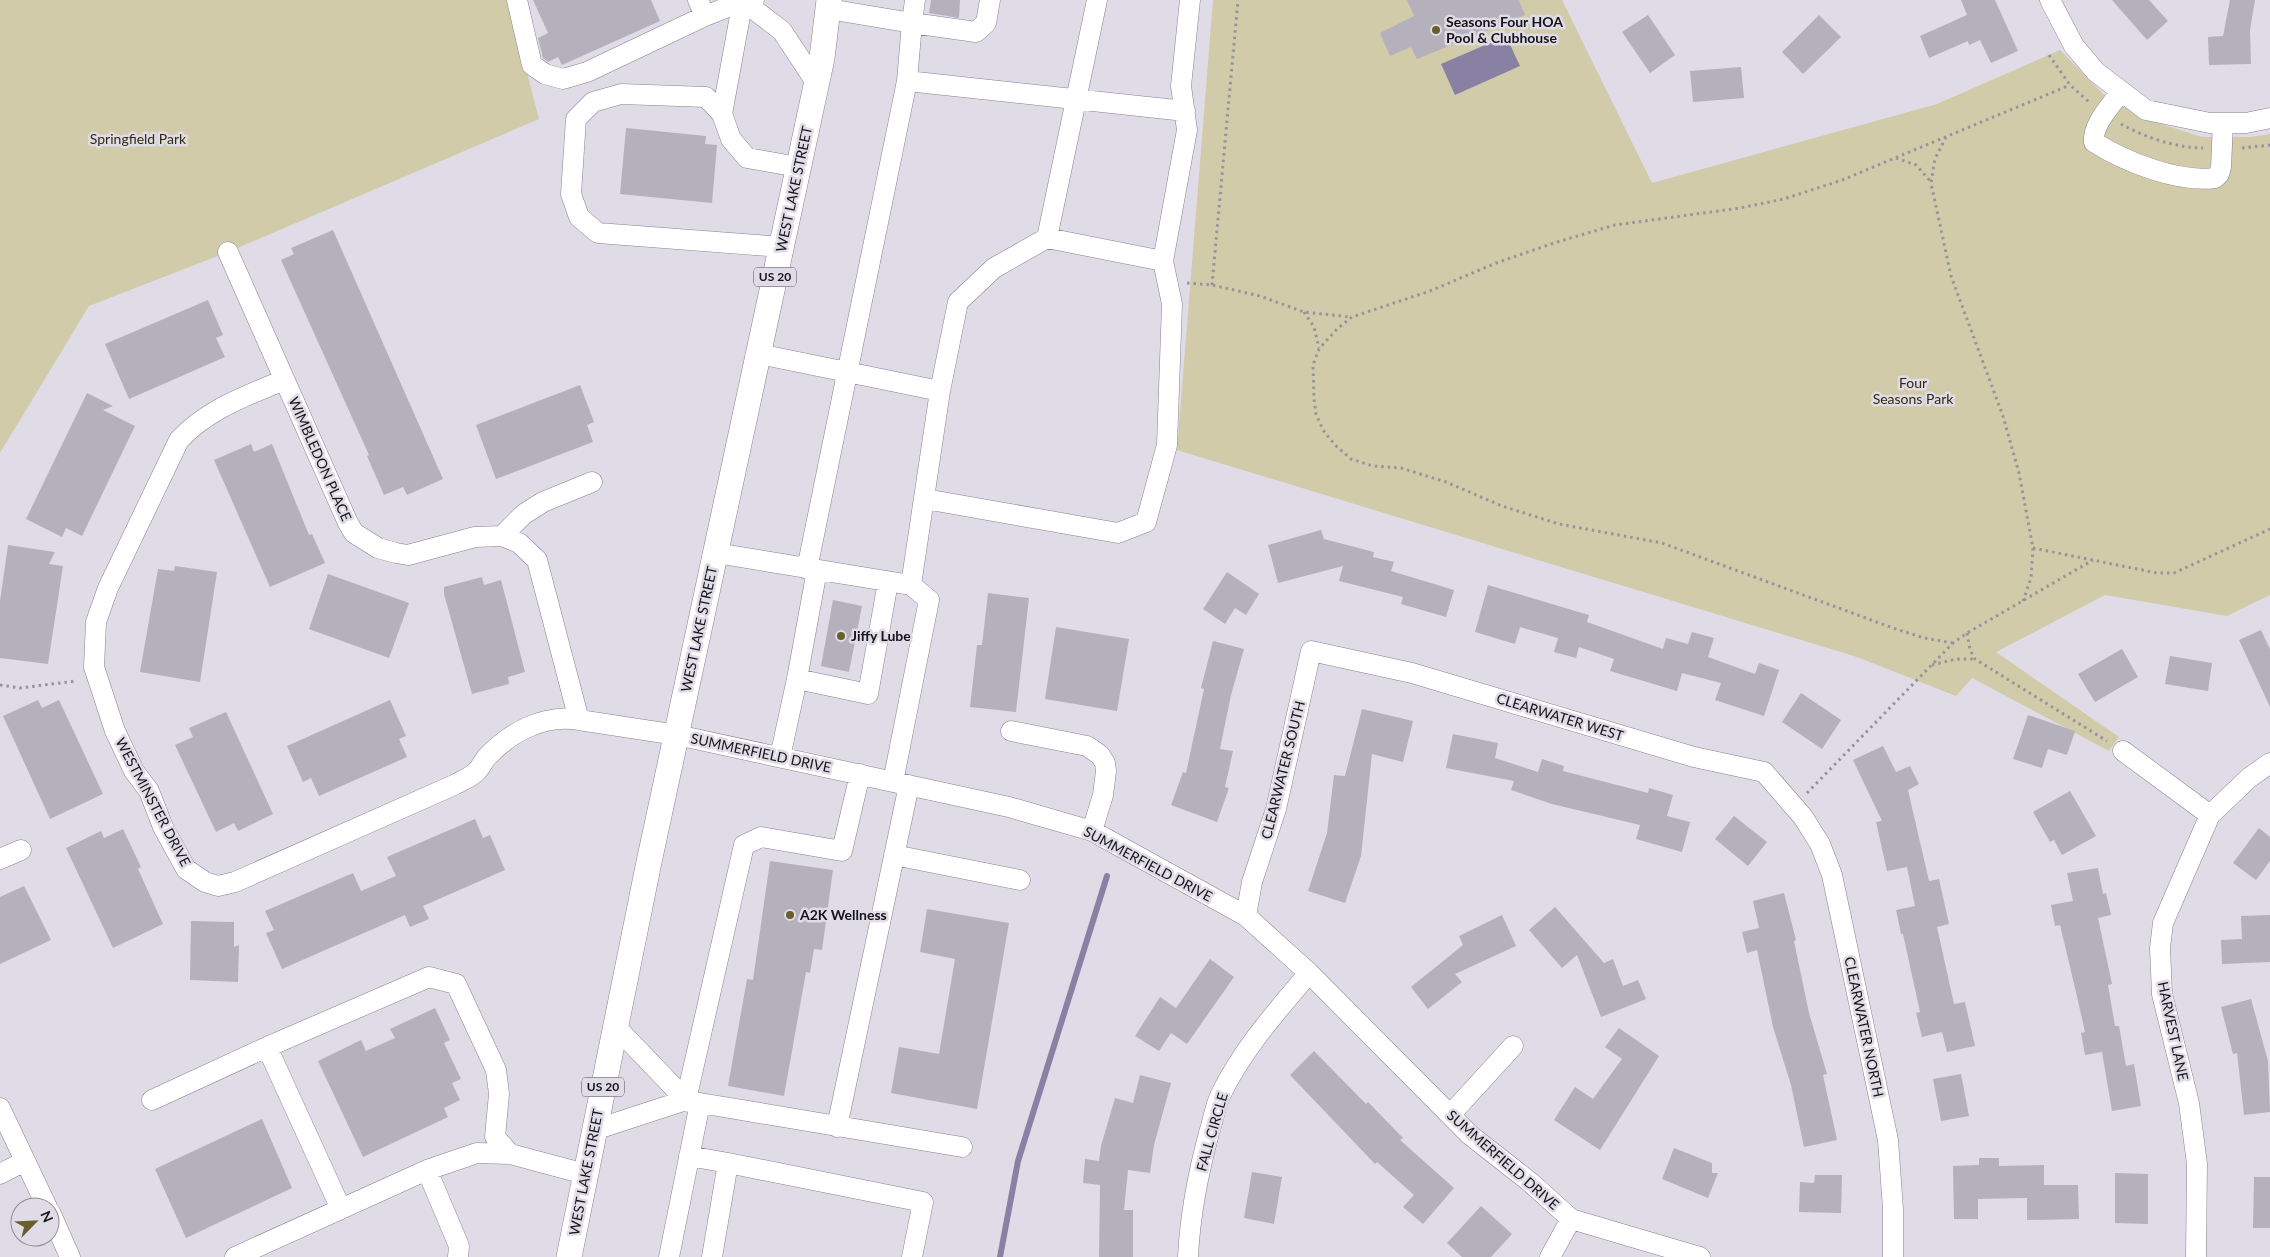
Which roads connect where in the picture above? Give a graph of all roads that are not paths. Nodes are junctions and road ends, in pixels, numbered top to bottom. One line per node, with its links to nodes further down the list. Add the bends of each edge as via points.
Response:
1 (516, 0): 9 (street, via 532,65 545,74 563,79 587,72)
2 (746, 0): 9 (street); 12 (street, via 782,31); 16 (street)
3 (915, 0): 10 (street)
4 (990, 0): 10 (street, via 986,24 976,32)
5 (1097, 0): 14 (street)
6 (1190, 0): 15 (street, via 1181,86)
7 (2050, 0): 13 (street, via 2074,46 2096,72)
8 (828, 4): 10 (street); 12 (main road, WEST LAKE STREET / US 20)
9 (702, 8)
10 (912, 22): 11 (street)
11 (906, 81): 14 (street); 25 (street)
12 (817, 84): 19 (main road, WEST LAKE STREET / US 20)
13 (2122, 91): 18 (street, via 2146,110); 18 (street, via 2098,126 2094,142 2135,163 2162,172 2215,178 2221,167)
14 (1076, 100): 15 (street); 20 (street)
15 (1185, 112): 23 (street, via 1188,130)
16 (722, 114): 19 (street, via 731,139 747,158); 21 (street, via 706,97 621,94 593,102 576,119 571,194 579,217 598,233)
17 (2270, 118): 18 (street)
18 (2223, 123)
19 (799, 167): 21 (main road, WEST LAKE STREET / US 20)
20 (1048, 238): 23 (street); 27 (street, via 994,268 958,302)
21 (782, 248): 24 (main road, WEST LAKE STREET / US 20)
22 (228, 252): 26 (street, WIMBLEDON PLACE)
23 (1163, 261): 29 (street, via 1172,304 1167,445 1146,522 1118,533)
24 (759, 354): 25 (street); 31 (main road, WEST LAKE STREET / US 20)
25 (848, 372): 27 (street); 32 (street)
26 (284, 380): 30 (street, WIMBLEDON PLACE, via 354,533 378,548 408,555 476,537); 37 (street, WESTMINSTER DRIVE, via 214,411 178,440 108,588 96,622 94,667 104,702 134,771 149,791 163,827 186,869 205,882 218,886 235,882 454,785 477,771 486,758 519,732 545,720)
27 (940, 391): 29 (street)
28 (592, 482): 30 (street, via 524,514)
29 (925, 499): 34 (street)
30 (510, 540): 37 (street, via 537,560)
31 (716, 553): 32 (street); 39 (main road, WEST LAKE STREET / US 20)
32 (812, 570): 33 (street); 36 (street)
33 (888, 582): 34 (street); 36 (street, via 868,694)
34 (911, 585): 44 (street, via 929,600)
35 (1311, 651): 45 (street, CLEARWATER WEST, via 1412,673 1694,757 1764,772); 52 (street, CLEARWATER SOUTH, via 1276,809 1252,882)
36 (797, 679): 41 (street)
37 (580, 720): 39 (street, SUMMERFIELD DRIVE)
38 (1011, 731): 47 (street, via 1087,746 1100,755 1106,771)
39 (676, 735): 41 (street, SUMMERFIELD DRIVE); 54 (main road, WEST LAKE STREET / US 20)
40 (2123, 751): 46 (street)
41 (780, 757): 43 (street, SUMMERFIELD DRIVE)
42 (2270, 763): 46 (street)
43 (860, 774): 44 (street, SUMMERFIELD DRIVE); 58 (street, via 842,851 761,837 744,845)
44 (901, 784): 47 (street, SUMMERFIELD DRIVE, via 1009,807); 49 (street)
45 (1795, 808): 86 (street, CLEARWATER NORTH, via 1820,844 1832,875 1888,1140 1894,1209)
46 (2210, 815): 87 (street, HARVEST LANE, via 2162,923 2160,948 2162,994 2193,1124 2197,1164)
47 (1092, 831): 52 (street, SUMMERFIELD DRIVE)
48 (21, 850): 50 (street)
49 (894, 855): 51 (street); 61 (street)
50 (0, 859)
51 (1020, 880)
52 (1246, 916): 53 (street, SUMMERFIELD DRIVE)
53 (1309, 973): 60 (street, SUMMERFIELD DRIVE); 83 (street, FALL CIRCLE, via 1261,1029 1219,1098 1190,1224)
54 (615, 1026): 58 (street); 62 (main road, WEST LAKE STREET / US 20)
55 (1513, 1046): 60 (street)
56 (267, 1047): 57 (street); 64 (street, via 429,977 456,984 496,1070 499,1094 495,1137); 72 (street)
57 (152, 1100)
58 (693, 1102): 61 (street); 62 (street); 65 (street)
59 (0, 1108): 66 (street)
60 (1450, 1115): 73 (street, SUMMERFIELD DRIVE)
61 (837, 1127): 63 (street)
62 (594, 1130): 70 (main road, WEST LAKE STREET / US 20)
63 (962, 1147)
64 (510, 1154): 68 (street, via 477,1153); 70 (street)
65 (689, 1156): 67 (street); 80 (street)
66 (25, 1161): 69 (street); 71 (street)
67 (728, 1163): 81 (street); 82 (street, via 923,1202)
68 (427, 1170): 72 (street); 78 (street, via 459,1246)
69 (0, 1174)
70 (585, 1174): 79 (main road, WEST LAKE STREET / US 20)
71 (43, 1197)
72 (341, 1209): 75 (street)
73 (1570, 1219): 84 (street); 85 (street, SUMMERFIELD DRIVE)
74 (60, 1234): 76 (street)
75 (263, 1251): 77 (street)
76 (70, 1257)
77 (235, 1257)
78 (458, 1257)
79 (569, 1257)
80 (669, 1257)
81 (712, 1257)
82 (912, 1257)
83 (1188, 1257)
84 (1550, 1257)
85 (1700, 1257)
86 (1893, 1257)
87 (2196, 1257)

